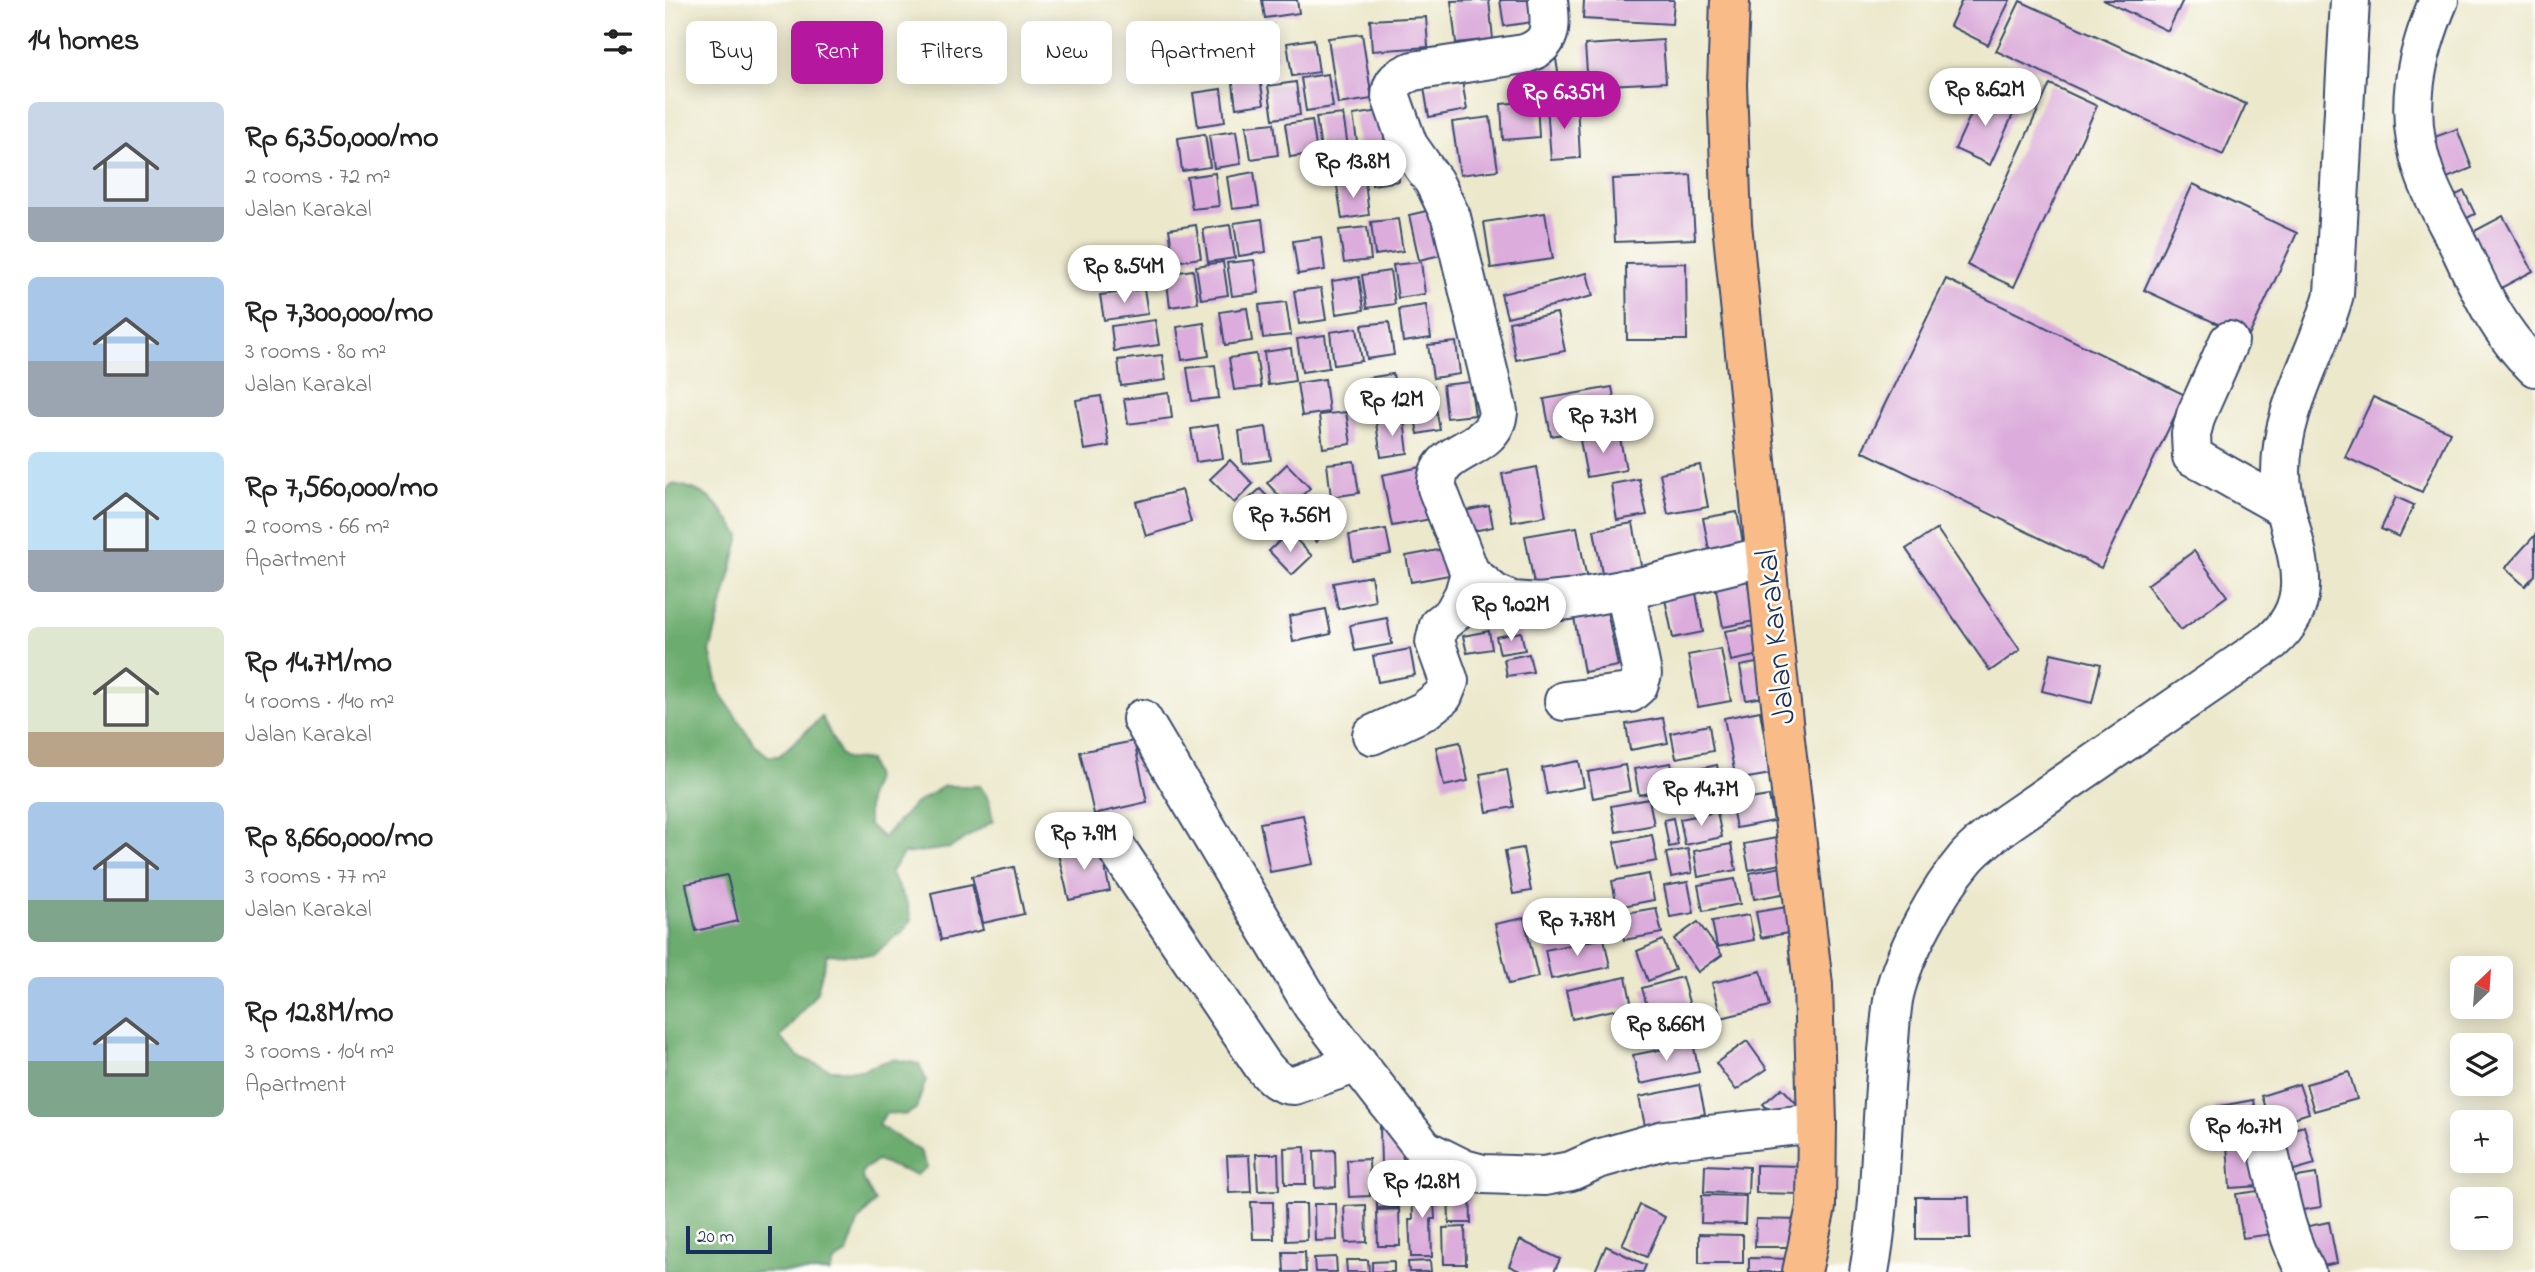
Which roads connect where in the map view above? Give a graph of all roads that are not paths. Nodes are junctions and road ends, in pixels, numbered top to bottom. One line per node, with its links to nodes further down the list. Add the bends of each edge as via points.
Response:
1 (1548, 0): 9 (street, via 1549,30 1538,50 1413,71 1397,79 1391,89 1408,145 1451,217 1498,412 1487,435 1441,466 1436,475)
2 (1730, 0): 8 (main road, Jalan Karakal, via 1727,85 1732,224)
3 (2350, 0): 7 (street, via 2334,295 2285,427 2281,474)
4 (2439, 0): 6 (street, via 2423,37 2413,96 2414,128 2424,173 2485,303 2513,345)
5 (2229, 341): 7 (street, via 2196,415 2192,456)
6 (2535, 367)
7 (2286, 509): 19 (street, via 2302,589 2287,628 1983,841 1933,906 1894,996)
8 (1766, 556): 10 (street); 16 (main road, Jalan Karakal, via 1814,985)
9 (1470, 573): 10 (street, via 1512,601 1549,602); 13 (street, via 1464,594 1453,614 1439,625 1435,642 1449,681 1443,696 1424,711)
10 (1625, 589): 11 (street, via 1642,674 1638,685 1630,693)
11 (1564, 701)
12 (1142, 719): 15 (street, via 1312,1005)
13 (1372, 735)
14 (1111, 840): 15 (street, via 1273,1078 1294,1085)
15 (1357, 1063): 16 (street, via 1424,1149 1443,1161 1483,1174 1557,1175 1664,1140)
16 (1817, 1123): 18 (main road, Jalan Karakal, via 1816,1207)
17 (2265, 1137): 20 (street, via 2291,1236)
18 (1802, 1272)
19 (1869, 1272)
20 (2306, 1272)

